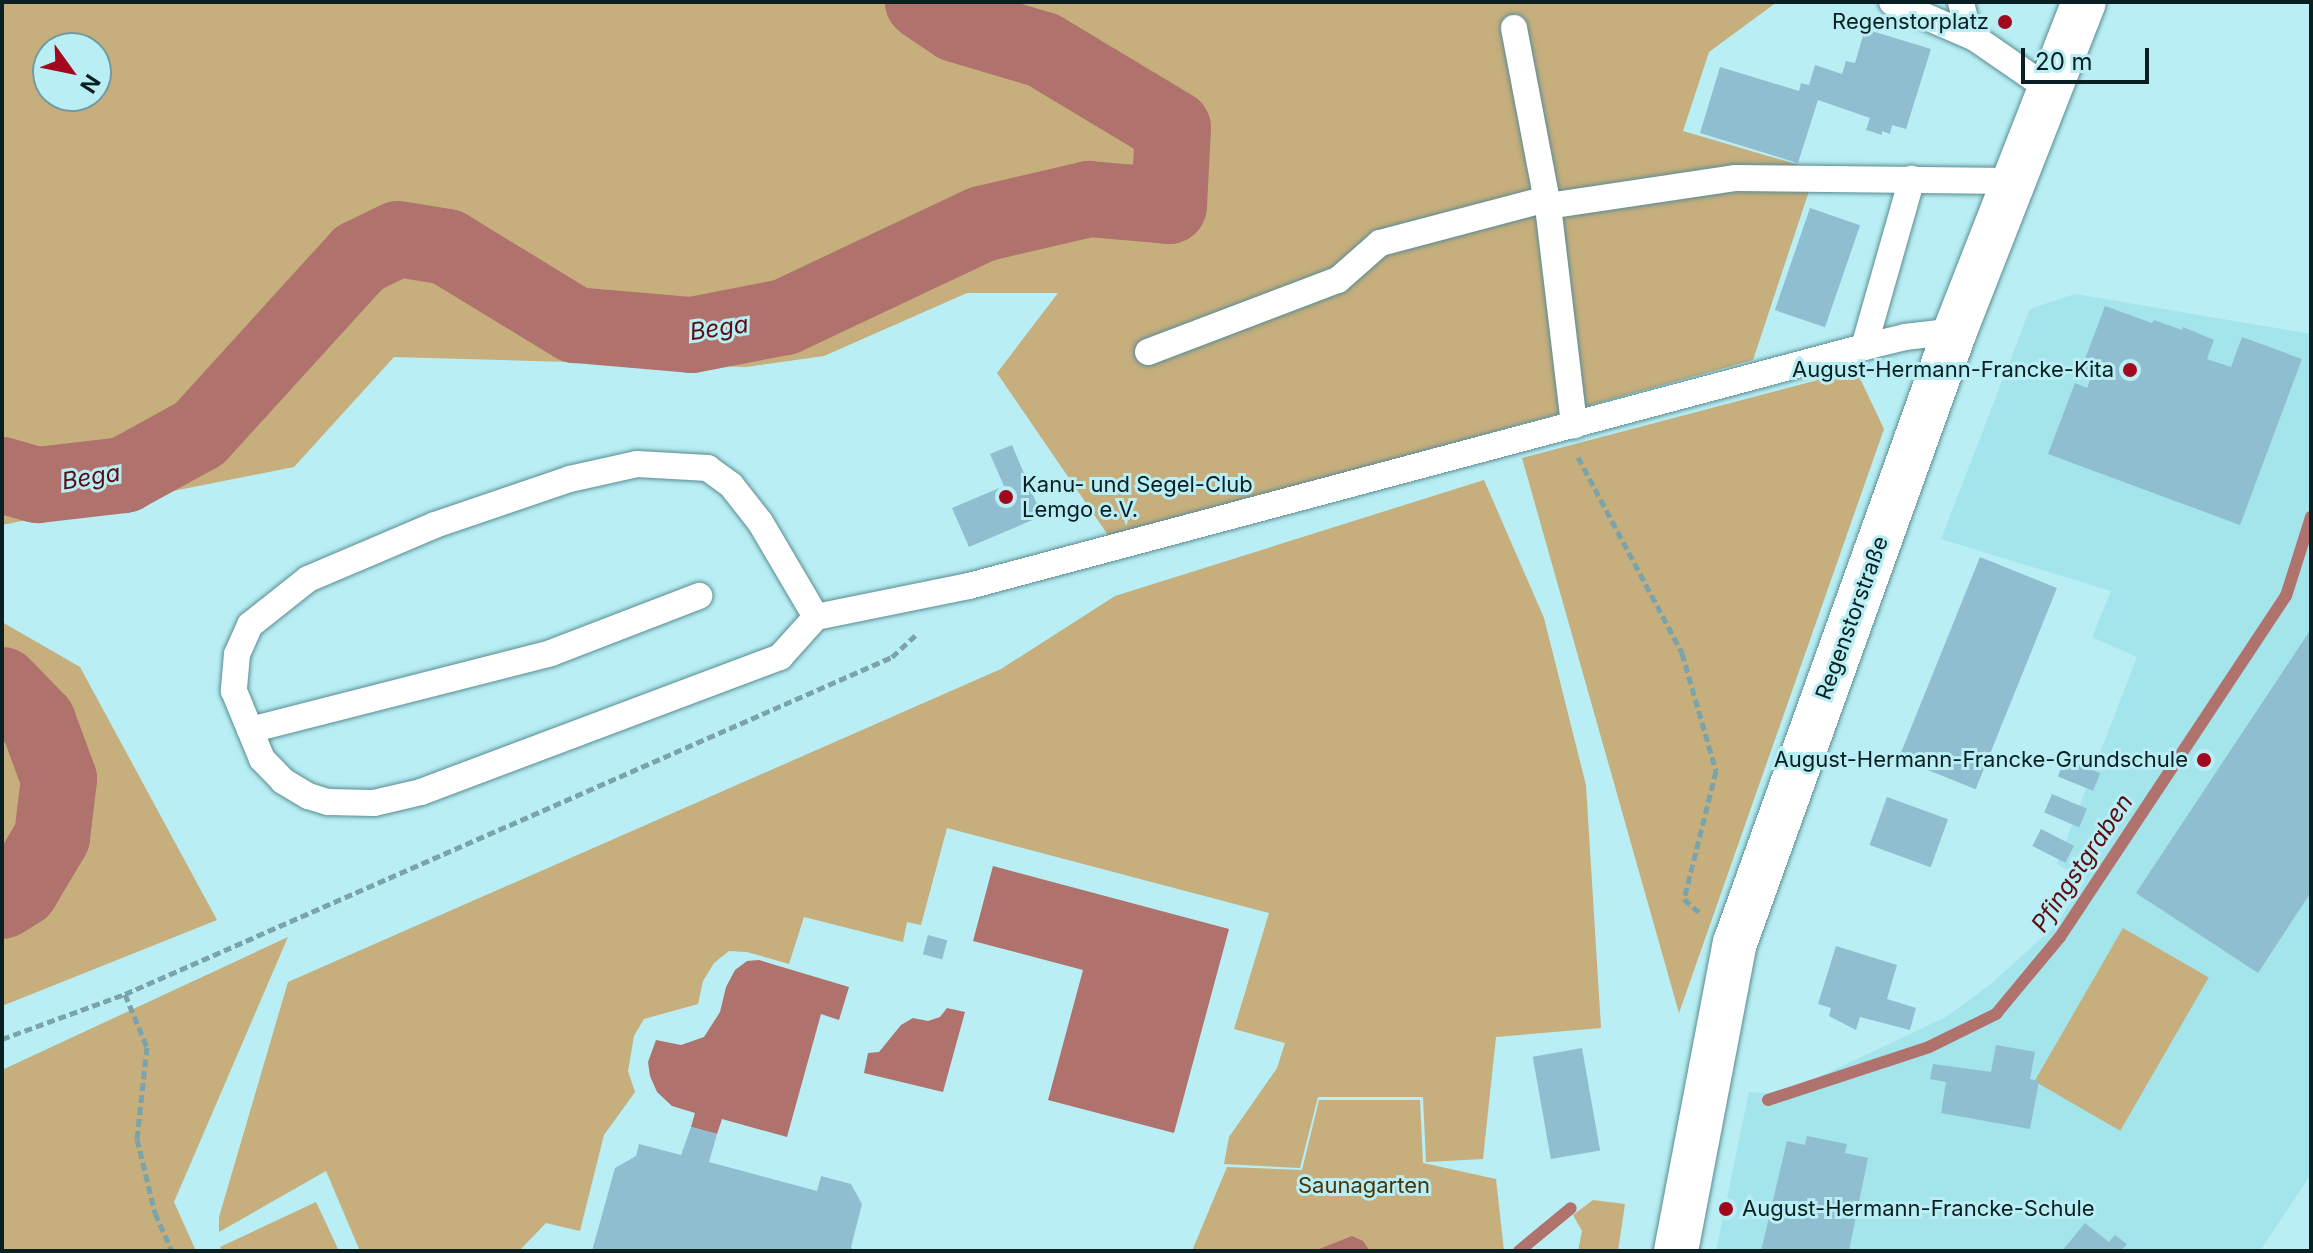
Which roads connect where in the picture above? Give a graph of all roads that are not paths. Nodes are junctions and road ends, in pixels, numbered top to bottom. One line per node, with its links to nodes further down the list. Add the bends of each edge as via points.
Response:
1 (1892, 2): 5 (lane)
2 (1961, 2): 5 (lane)
3 (2084, 2): 6 (street, Regenstorstraße)
4 (1514, 28): 9 (lane)
5 (1975, 38): 6 (lane)
6 (2049, 89): 8 (street, Regenstorstraße)
7 (1912, 179): 8 (lane); 9 (lane, via 1736,178); 11 (lane)
8 (2013, 181): 10 (street, Regenstorstraße)
9 (1548, 203): 12 (lane, via 1380,243 1338,280); 13 (lane)
10 (1955, 331): 11 (lane); 17 (street, Regenstorstraße, via 1735,943)
11 (1864, 347): 13 (lane)
12 (1148, 352)
13 (1568, 426): 15 (lane, via 969,586)
14 (699, 596): 16 (lane, via 551,653)
15 (816, 617): 16 (lane, via 780,657 421,792 374,803 308,796 262,759); 16 (lane, via 760,522 731,485 708,468 637,464 570,479 435,525 308,579 250,625 237,654 234,691)
16 (250, 730)
17 (1676, 1251)

